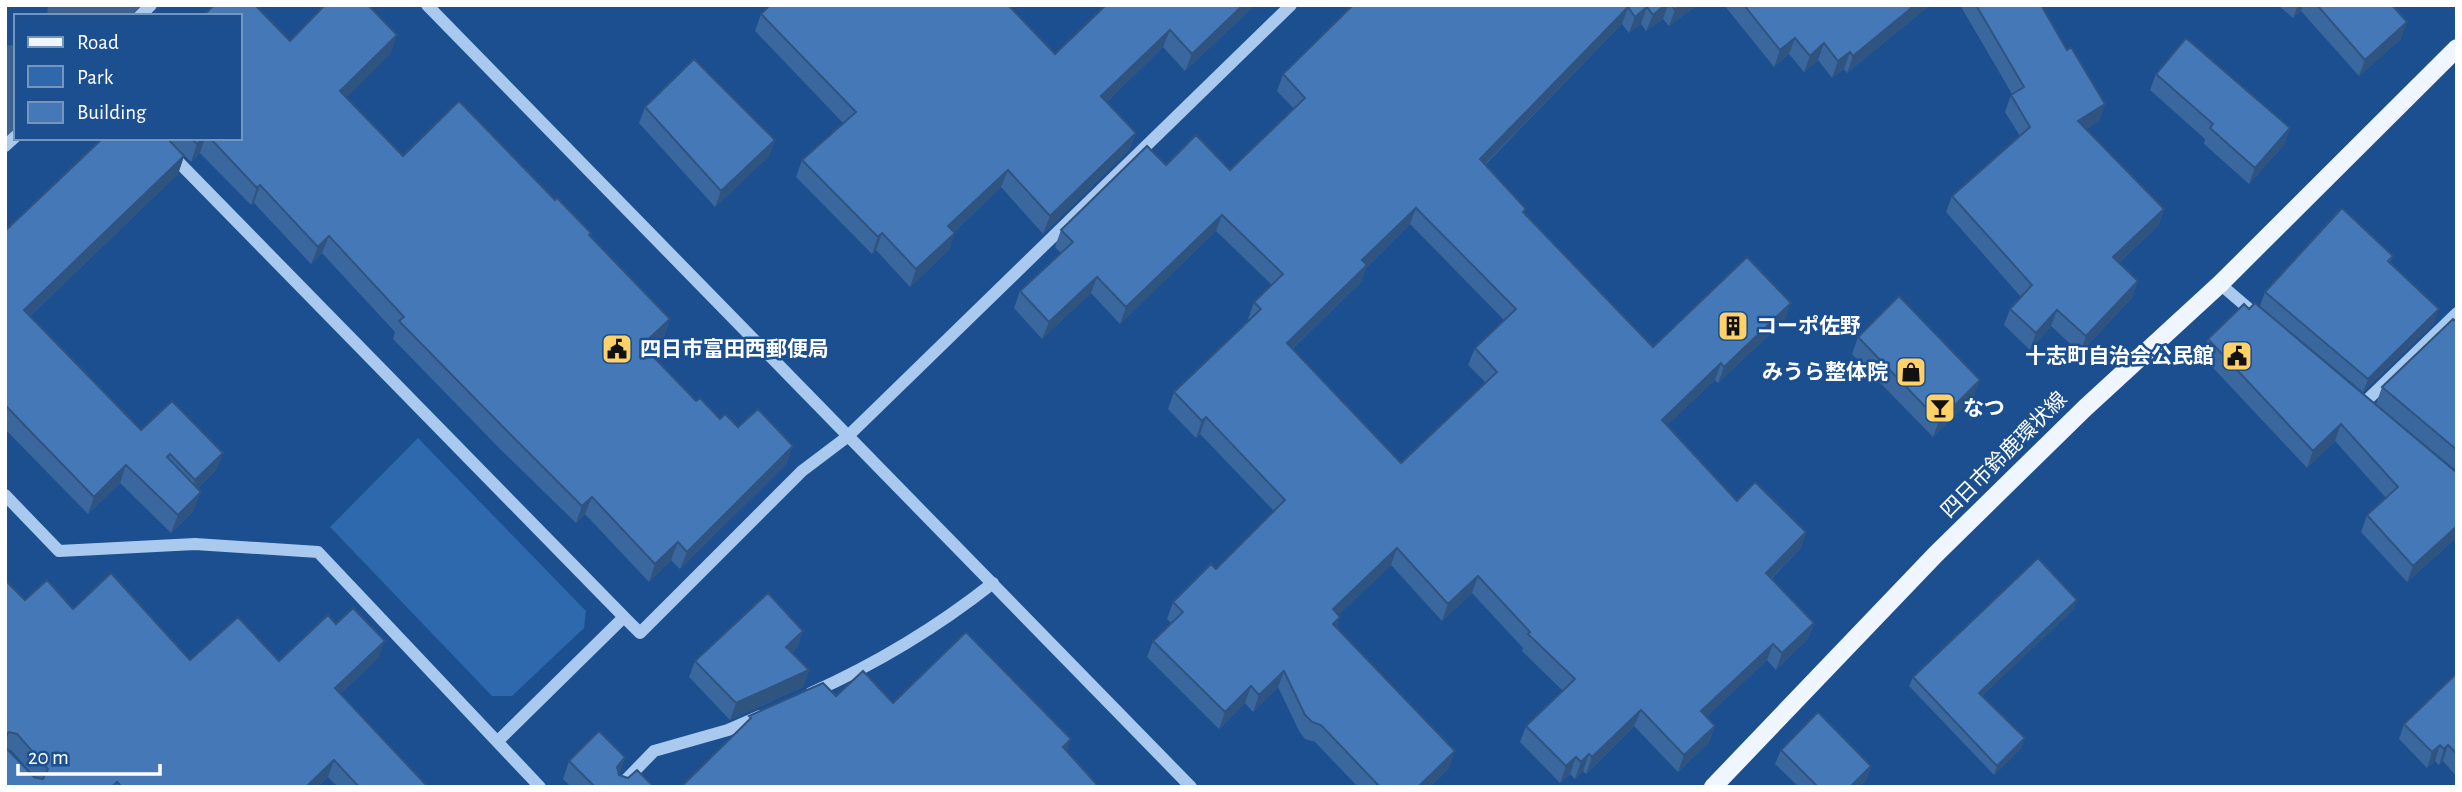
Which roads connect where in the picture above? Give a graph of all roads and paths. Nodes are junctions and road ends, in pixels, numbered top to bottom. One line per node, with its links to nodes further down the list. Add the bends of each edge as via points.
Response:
1 (427, 5): 9 (street)
2 (1291, 5): 9 (street)
3 (2457, 48): 5 (main road, 四日市鈴鹿環状線)
4 (157, 140): 12 (street)
5 (2220, 284): 7 (street); 19 (main road, 四日市鈴鹿環状線, via 1936,554)
6 (2457, 313): 8 (street)
7 (2271, 327)
8 (2363, 404)
9 (847, 437): 11 (street); 12 (street, via 802,471 640,634)
10 (5, 495): 15 (street, via 59,551 195,544 318,552)
11 (993, 583): 13 (street, via 942,623 869,667); 18 (street)
12 (624, 617): 15 (street)
13 (792, 702)
14 (766, 713): 17 (street, via 728,730 654,751)
15 (499, 740): 16 (street)
16 (540, 787)
17 (619, 787)
18 (1191, 787)
19 (1713, 787)

